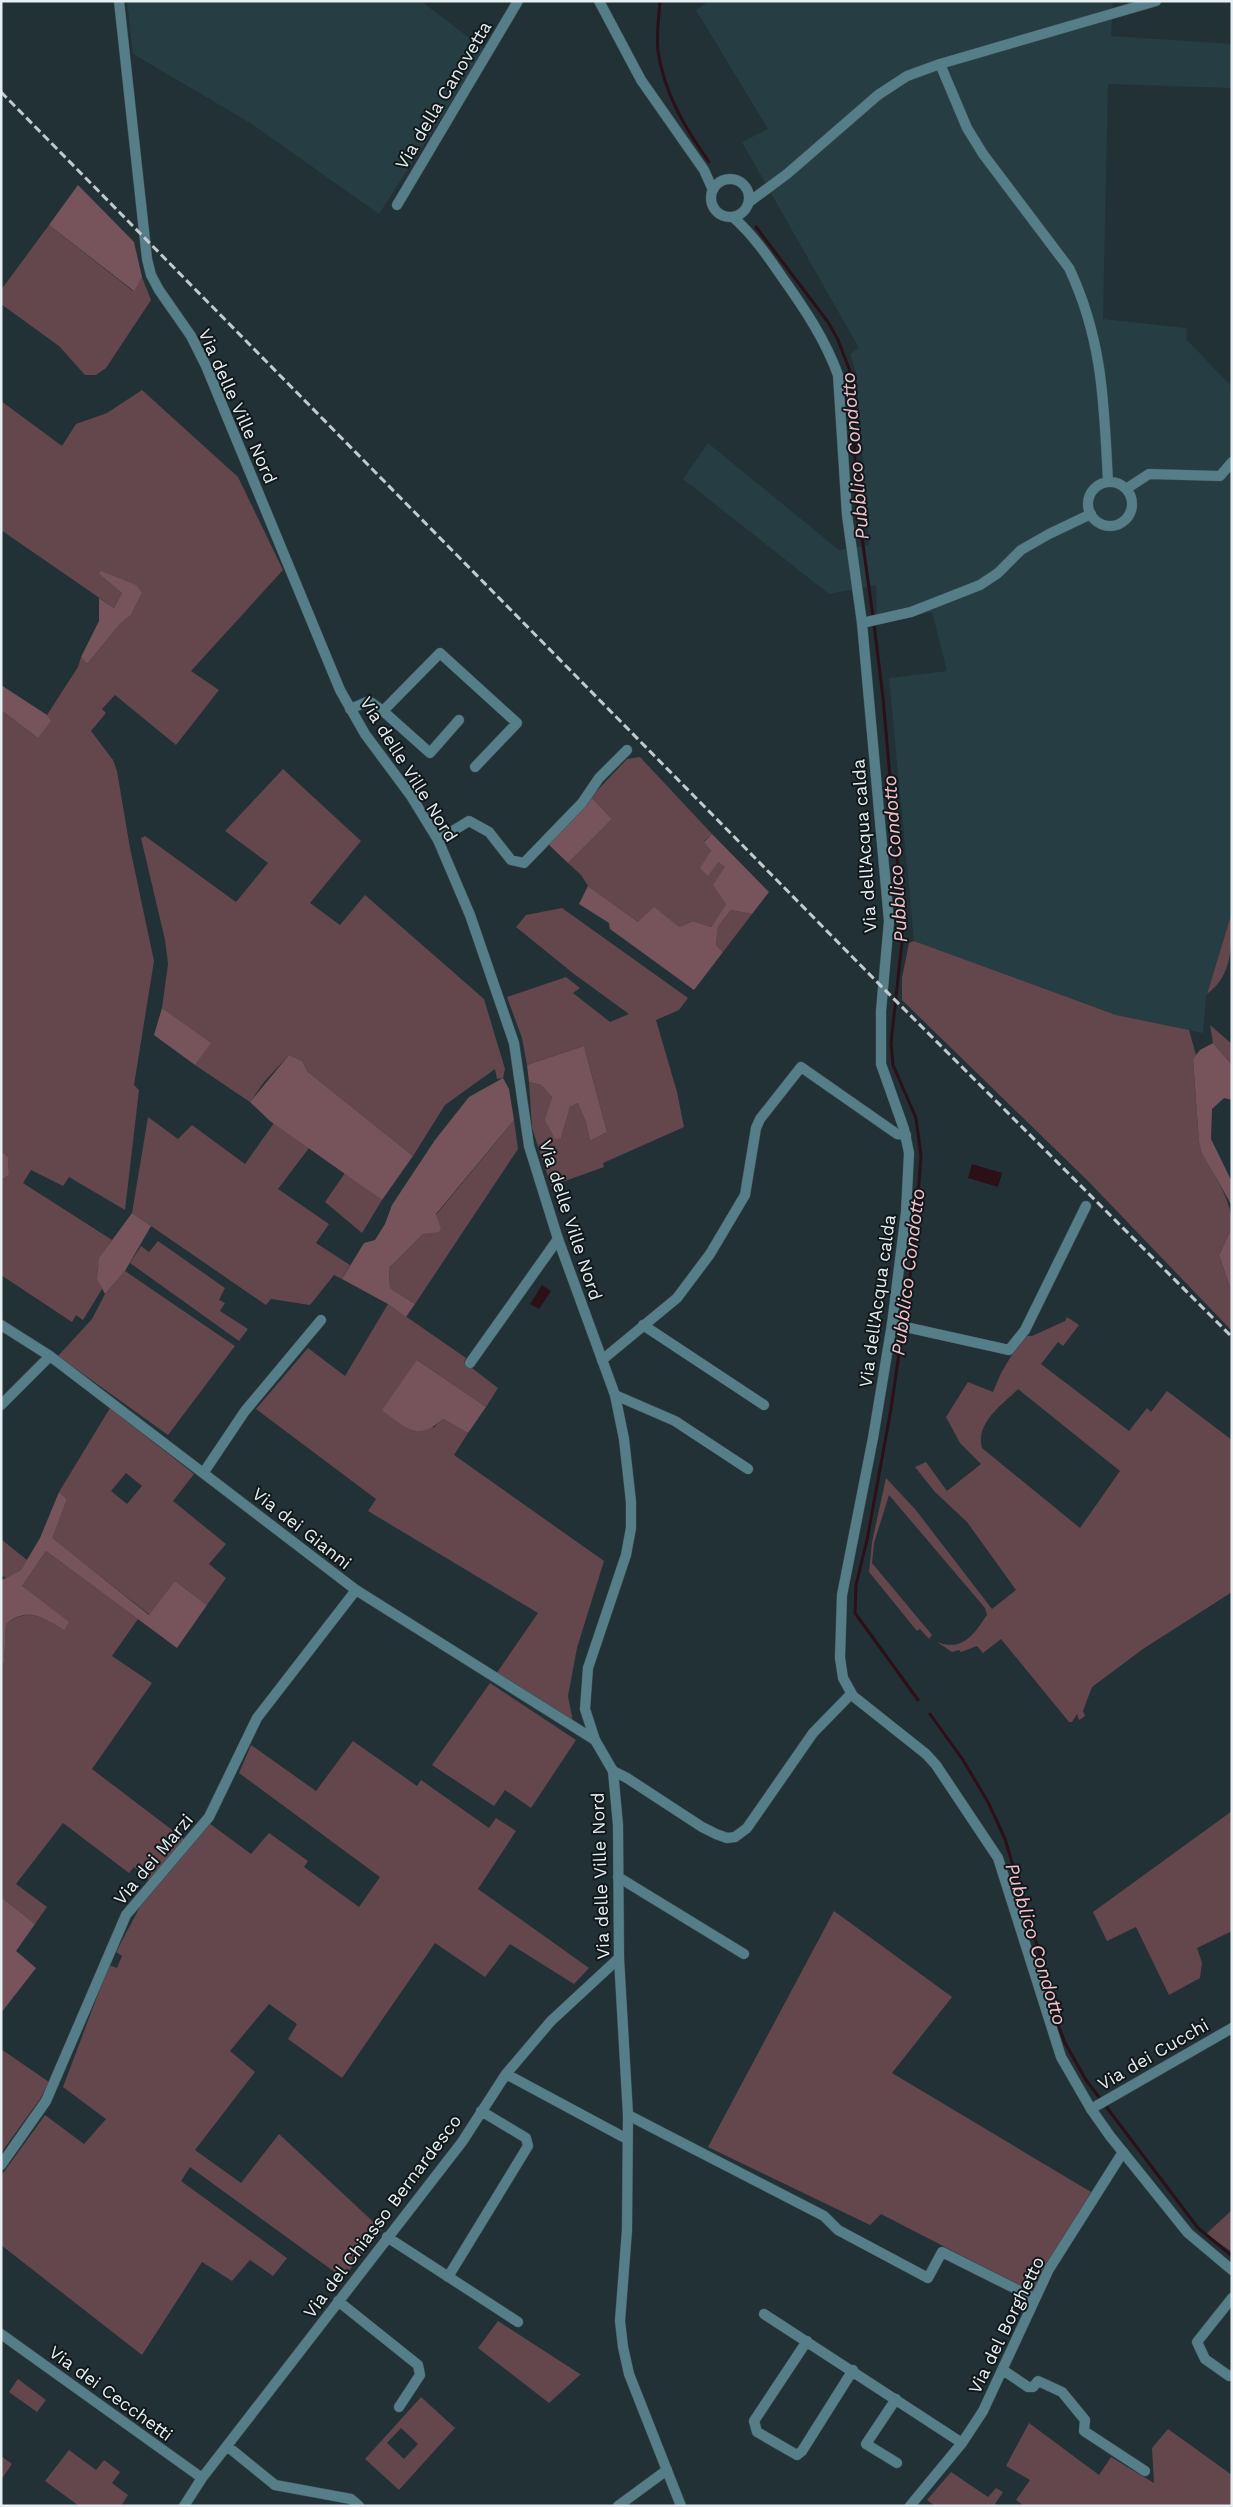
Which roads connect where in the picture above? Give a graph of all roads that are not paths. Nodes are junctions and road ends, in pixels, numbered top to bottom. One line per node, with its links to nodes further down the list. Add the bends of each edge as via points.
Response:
1 (119, 1): 20 (street, Via delle Ville Nord, via 151,275 191,336 206,366)
2 (518, 1): 12 (street, Via della Canovetta)
3 (599, 1): 6 (street, via 641,80)
4 (1156, 1): 5 (street)
5 (940, 64): 9 (street, via 907,76 878,95); 16 (street, via 967,128 983,154 1069,268 1078,288 1097,347 1103,389)
6 (704, 170): 7 (street); 10 (street)
7 (727, 180): 8 (street, via 736,180); 10 (street)
8 (744, 186): 9 (street); 11 (street)
9 (770, 186): 11 (street)
10 (713, 190): 13 (street, via 711,202 716,212 724,217)
11 (748, 204): 13 (street); 14 (street, Via dell'Acqua calda)
12 (397, 205)
13 (733, 217): 14 (street, Via dell'Acqua calda)
14 (751, 233): 19 (street, Via dell'Acqua calda, via 806,312 838,375 847,515)
15 (1232, 462): 17 (street, via 1220,476 1149,474)
16 (1108, 482): 17 (street); 18 (street, via 1091,494)
17 (1126, 489): 18 (street, via 1130,495 1131,510 1123,522 1108,526)
18 (1091, 514): 19 (street, via 1021,550 998,573 980,585 911,612)
19 (865, 622): 26 (street, Via dell'Acqua calda, via 889,921 880,1055)
20 (350, 709): 21 (street, via 369,702); 25 (street, Via delle Ville Nord)
21 (383, 711): 22 (street, via 430,753); 24 (street, via 440,653 517,723)
22 (459, 720)
23 (627, 750): 25 (street, via 599,778 582,803 524,862 511,860 489,832 469,821)
24 (475, 767)
25 (438, 840): 28 (street, Via delle Ville Nord, via 470,915 514,1042 529,1146)
26 (906, 1135): 31 (street, via 897,1134 801,1067 760,1119 745,1195 710,1254 677,1298); 32 (street, Via dell'Acqua calda, via 909,1153 906,1212)
27 (1086, 1206): 32 (street, via 1025,1330 1009,1350)
28 (558, 1239): 34 (street, Via delle Ville Nord); 35 (street)
29 (320, 1320): 40 (street, via 245,1411)
30 (1, 1325): 33 (street, Via dei Gianni)
31 (643, 1325): 34 (street); 38 (street)
32 (896, 1325): 42 (street, Via dell'Acqua calda, via 842,1595 840,1658 843,1678)
33 (50, 1356): 37 (street); 40 (street, Via dei Gianni)
34 (602, 1360): 36 (street, Via delle Ville Nord)
35 (470, 1363)
36 (615, 1395): 39 (street, via 675,1421); 43 (street, Via delle Ville Nord, via 627,1460 631,1528 626,1555 588,1668 585,1709)
37 (1, 1405)
38 (764, 1405)
39 (748, 1468)
40 (204, 1472): 41 (street, Via dei Gianni)
41 (356, 1590): 43 (street, Via dei Gianni); 55 (street, Via dei Marzi, via 258,1718 209,1817 126,1915 46,2101)
42 (851, 1694): 44 (street, via 813,1733 747,1828 735,1837 727,1838 702,1827); 50 (street, Via dell'Acqua calda, via 936,1765 998,1858 1062,2057)
43 (595, 1740): 44 (street, Via delle Ville Nord)
44 (613, 1771): 45 (street, Via delle Ville Nord)
45 (618, 1877): 46 (street); 47 (street, Via delle Ville Nord)
46 (744, 1954)
47 (619, 1958): 49 (street, Via del Chiasso Bernardesco, via 551,2022); 52 (street, Via delle Ville Nord)
48 (1232, 2028): 50 (street, Via dei Cucchi)
49 (506, 2074): 51 (street, Via del Chiasso Bernardesco); 53 (street)
50 (1092, 2109): 54 (street, Via dell'Acqua calda)
51 (481, 2111): 56 (street, Via del Chiasso Bernardesco, via 462,2142); 58 (street, via 526,2138 528,2146)
52 (628, 2115): 53 (street, Via delle Ville Nord); 59 (street, via 824,2216 838,2230 928,2278 942,2252)
53 (627, 2139): 74 (street, Via delle Ville Nord, via 627,2230 620,2321 623,2348 629,2374)
54 (1123, 2152): 57 (street, Via dell'Acqua calda, via 1188,2233); 59 (street, Via del Borghetto)
55 (1, 2165)
56 (387, 2238): 58 (street); 61 (street, Via del Chiasso Bernardesco)
57 (1232, 2270)
58 (448, 2277): 63 (street)
59 (1034, 2298): 67 (street, Via del Borghetto)
60 (1232, 2298): 68 (street, via 1197,2342 1205,2359)
61 (338, 2301): 70 (street, via 418,2365 420,2375); 72 (street, Via del Chiasso Bernardesco)
62 (764, 2314): 65 (street)
63 (518, 2322)
64 (1, 2334): 76 (street, Via dei Cecchetti)
65 (807, 2341): 66 (street); 66 (street, via 754,2421 757,2432 797,2455)
66 (853, 2370): 69 (street)
67 (1003, 2370): 71 (street, Via del Borghetto, via 983,2411); 75 (street, via 1028,2386 1033,2387 1038,2381 1062,2392 1085,2420 1084,2431)
68 (1232, 2375)
69 (896, 2399): 71 (street); 73 (street, via 866,2444)
70 (399, 2407)
71 (962, 2443): 81 (street, Via del Borghetto)
72 (226, 2446): 76 (street, Via del Chiasso Bernardesco); 78 (street, via 275,2485 351,2499)
73 (897, 2463)
74 (667, 2470): 79 (street); 80 (street, Via delle Ville Nord)
75 (1145, 2471)
76 (202, 2478): 77 (street, Via del Chiasso Bernardesco)
77 (184, 2506)
78 (360, 2506)
79 (618, 2506)
80 (681, 2506)
81 (910, 2506)

